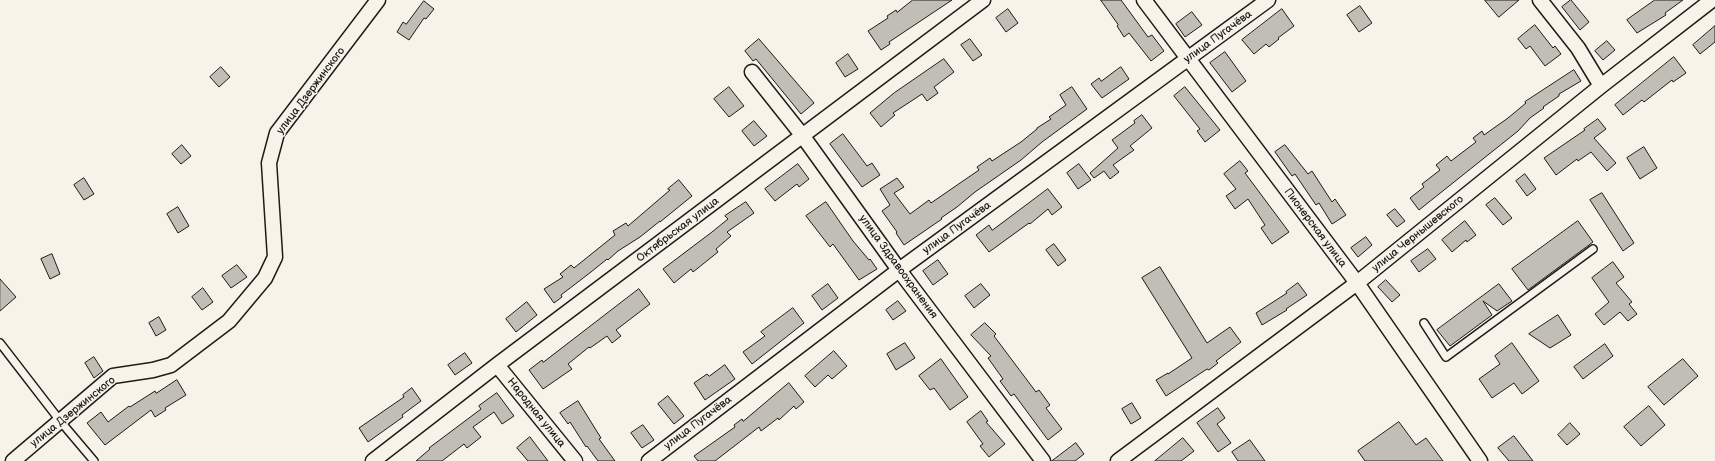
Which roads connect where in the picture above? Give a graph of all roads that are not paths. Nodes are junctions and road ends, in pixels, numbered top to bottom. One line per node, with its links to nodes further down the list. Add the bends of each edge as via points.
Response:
1 (378, 0): 17 (street, улица Дзержинского, via 277,133 269,163 275,258 265,278 229,321 171,365 113,376)
2 (983, 0): 10 (street, Октябрьская улица)
3 (1144, 0): 7 (street, Пионерская улица)
4 (1268, 0): 7 (street, улица Пугачёва)
5 (1540, 0): 9 (street, via 1578,48)
6 (1712, 0): 9 (street, улица Чернышевского)
7 (1188, 59): 12 (street, улица Пугачёва); 13 (street, Пионерская улица)
8 (752, 72): 10 (street, улица Здравоохранения)
9 (1601, 86): 13 (street, улица Чернышевского)
10 (802, 136): 12 (street, улица Здравоохранения); 16 (street, Октябрьская улица)
11 (1593, 250): 14 (lane, via 1446,357)
12 (899, 270): 22 (street, улица Пугачёва); 23 (street, улица Здравоохранения)
13 (1356, 283): 24 (street, улица Чернышевского); 25 (street, Пионерская улица)
14 (1424, 323)
15 (0, 343): 17 (lane)
16 (497, 366): 20 (street, Октябрьская улица); 21 (street, Народная улица)
17 (61, 422): 18 (street, улица Дзержинского); 19 (lane)
18 (13, 461)
19 (94, 461)
20 (373, 461)
21 (575, 461)
22 (649, 461)
23 (1043, 461)
24 (1118, 461)
25 (1480, 461)

